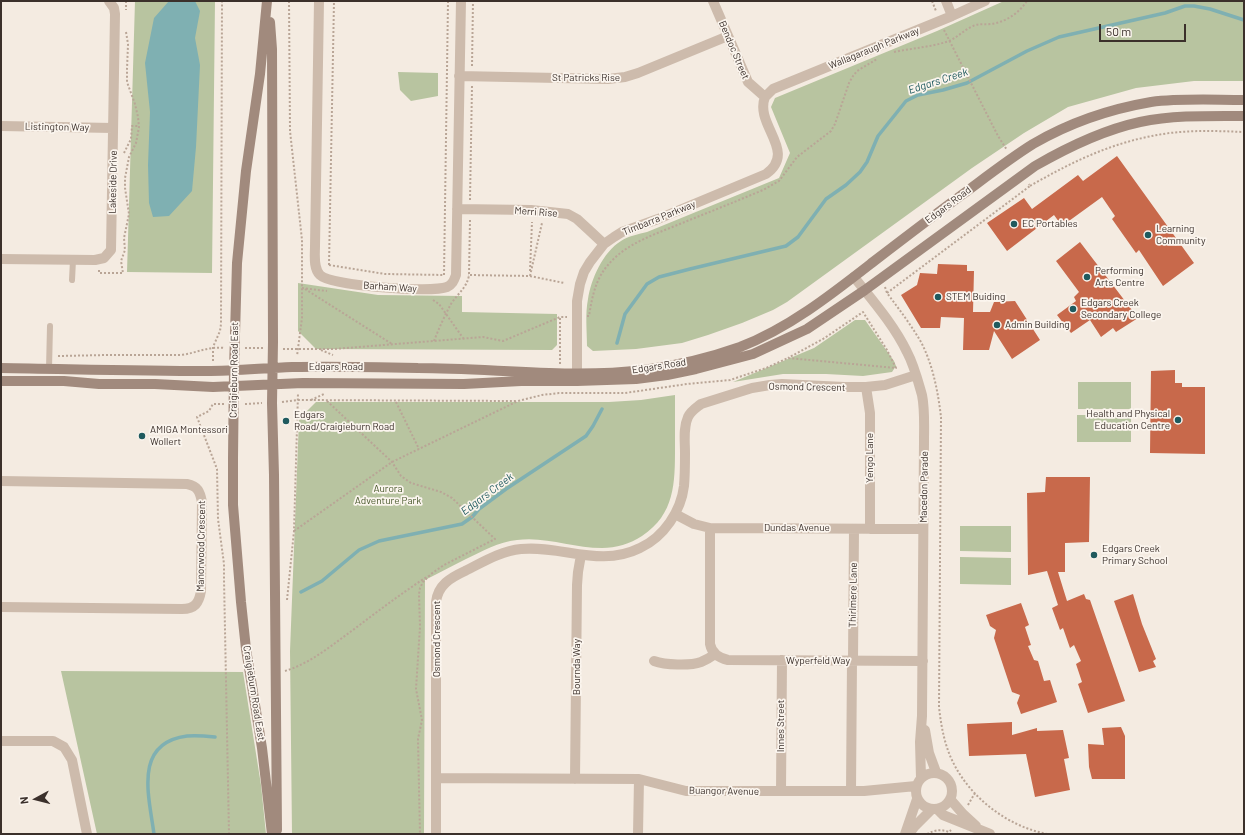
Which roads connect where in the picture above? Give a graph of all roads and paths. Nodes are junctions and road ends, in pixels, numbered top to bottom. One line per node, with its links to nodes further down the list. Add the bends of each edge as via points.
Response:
1 (109, 1): 25 (street, Lakeside Drive, via 115,14)
2 (126, 1): 13 (path)
3 (222, 1): 55 (path, via 221,324 213,347 181,355)
4 (268, 1): 58 (main road, Craigieburn Road East, via 272,57); 60 (main road, Craigieburn Road East, via 241,218)
5 (319, 1): 36 (street)
6 (334, 1): 37 (path)
7 (448, 1): 38 (path)
8 (461, 1): 18 (street)
9 (473, 1): 19 (path)
10 (713, 1): 16 (street, Bendoc Street)
11 (946, 1): 14 (street)
12 (985, 1): 14 (street, Wallagaraugh Parkway)
13 (126, 15)
14 (952, 16): 20 (street, Wallagaraugh Parkway, via 773,89)
15 (126, 29): 24 (path, via 128,82)
16 (728, 36): 19 (street, St Patricks Rise, via 625,77 608,79); 20 (street, Bendoc Street, via 748,82)
17 (952, 48): 27 (path)
18 (460, 76): 19 (street, St Patricks Rise); 29 (street)
19 (472, 76): 30 (path)
20 (765, 97): 33 (street, Timbarra Parkway, via 762,109 778,156 771,171 622,232)
21 (1244, 100): 42 (main road, Edgars Road, via 1156,102 1109,112 1056,132 1012,158)
22 (1244, 116): 43 (main road, Edgars Road, via 1174,117 1139,122 1066,149 1035,166)
23 (1, 126): 25 (street, Listington Way)
24 (139, 126)
25 (113, 128): 35 (street, Lakeside Drive, via 111,250 101,259)
26 (1244, 132): 28 (path, via 1170,133 1125,143 1080,158)
27 (998, 136)
28 (1030, 186)
29 (458, 209): 30 (street, Merri Rise); 39 (street)
30 (470, 209): 33 (street, Merri Rise, via 531,210 568,214); 40 (path)
31 (532, 222): 41 (path)
32 (542, 223): 41 (path)
33 (604, 244): 63 (street, Timbarra Parkway, via 584,272 580,284 577,301)
34 (1, 259): 35 (street, Lakeside Drive)
35 (72, 260): 44 (lane)
36 (315, 265): 37 (path); 39 (street, Barham Way, via 318,273 326,279 379,287 443,288 452,284)
37 (329, 265): 38 (path, via 385,274)
38 (444, 275): 39 (path)
39 (456, 275): 40 (path)
40 (469, 275): 41 (path); 49 (path, via 465,288)
41 (530, 276): 45 (path)
42 (854, 277): 46 (street, Macedon Parade); 63 (main road, Edgars Road, via 793,321 740,347 699,360 650,369)
43 (880, 279): 46 (main road, Edgars Road); 115 (path, via 921,343 933,373 941,417 939,707 944,739 963,778 986,804 1012,822)
44 (72, 280)
45 (564, 283)
46 (865, 290): 61 (street, Macedon Parade, via 899,337); 63 (main road, Edgars Road, via 807,329 753,354 667,375 636,379)
47 (332, 292): 54 (path, via 302,288)
48 (430, 300): 49 (path, via 439,304)
49 (446, 314): 52 (path); 53 (path)
50 (560, 317): 62 (path)
51 (50, 326): 55 (lane)
52 (463, 338)
53 (434, 341)
54 (393, 345)
55 (50, 357): 59 (lane)
56 (788, 358): 56 (path, via 863,312 896,368); 68 (path, via 730,380 625,393)
57 (1, 368): 59 (main road, Edgars Road)
58 (273, 368): 60 (main road, Edgars Road); 62 (main road, Edgars Road, via 456,368); 65 (main road, Craigieburn Road East)
59 (49, 369): 60 (main road, Edgars Road)
60 (234, 370): 66 (main road, Craigieburn Road East)
61 (916, 375): 67 (street, Osmond Crescent, via 885,385); 81 (street, Macedon Parade, via 923,409)
62 (560, 377): 63 (main road, Edgars Road); 65 (main road, Edgars Road, via 464,384); 68 (path)
63 (577, 377)
64 (1, 381): 66 (main road, Edgars Road)
65 (273, 385): 66 (main road, Edgars Road); 72 (main road, Craigieburn Road East)
66 (233, 387): 73 (main road, Craigieburn Road East)
67 (866, 387): 77 (street, Osmond Crescent, via 770,385 701,404 694,409 686,424 684,487); 80 (street, Yengo Lane, via 870,413)
68 (559, 393): 70 (path)
69 (326, 400): 71 (path); 72 (path); 75 (path)
70 (518, 400): 71 (path); 74 (path)
71 (395, 401): 74 (path)
72 (272, 403): 73 (path); 108 (main road, Craigieburn Road East)
73 (233, 404): 106 (path, via 213,404 209,411 197,417 217,469 218,519 224,572); 107 (main road, Craigieburn Road East, via 233,505 236,545 246,649 262,748)
74 (419, 449): 75 (path)
75 (392, 462): 82 (path); 84 (path, via 401,476 411,483 452,498 495,539 463,554)
76 (1, 481): 85 (street, Manorwood Crescent, via 187,484 199,490 202,502 201,591 198,603 192,608 182,610)
77 (675, 514): 78 (street, Dundas Avenue, via 694,524); 83 (street, Osmond Crescent, via 661,533 641,548 615,556)
78 (710, 528): 79 (street, Dundas Avenue); 86 (street, via 709,641 710,648)
79 (854, 529): 80 (street, Dundas Avenue); 89 (street, Thirlmere Lane)
80 (870, 529): 81 (street, Dundas Avenue)
81 (923, 529): 90 (street, Macedon Parade)
82 (294, 531)
83 (581, 555): 95 (street, Osmond Crescent, via 535,549 509,551 455,575 438,591); 96 (street, Bournda Way, via 578,572)
84 (431, 574): 91 (path, via 316,656 298,667); 109 (path, via 423,582 419,594 420,627 416,689 422,720 418,739)
85 (1, 606)
86 (715, 654): 87 (street, Wyperfeld Way, via 728,660); 88 (street, via 695,663 666,664)
87 (782, 660): 89 (street, Wyperfeld Way); 99 (street, Innes Street)
88 (654, 661)
89 (852, 661): 90 (street, Wyperfeld Way); 100 (street, Thirlmere Lane)
90 (922, 661): 92 (street, Macedon Parade)
91 (285, 671)
92 (922, 716): 94 (street, Macedon Parade, via 929,753); 98 (street, Macedon Parade)
93 (1, 741): 105 (street, via 53,742 64,747 72,760)
94 (936, 772): 98 (street, via 925,774); 102 (street, via 948,779 952,792)
95 (437, 778): 96 (street, Buangor Avenue); 110 (street, Osmond Crescent)
96 (575, 779): 97 (street, Buangor Avenue)
97 (639, 779): 99 (street, Buangor Avenue, via 686,791); 111 (street)
98 (919, 782): 100 (street, Buangor Avenue); 101 (street)
99 (781, 791): 100 (street, Buangor Avenue)
100 (851, 791)
101 (917, 799): 103 (street, via 924,806); 112 (street)
102 (950, 799): 103 (street, via 945,805); 104 (street)
103 (935, 809): 104 (street, via 943,815); 113 (street)
104 (979, 828): 114 (street)
105 (87, 834)
106 (229, 834)
107 (272, 834)
108 (277, 834)
109 (420, 834)
110 (436, 834)
111 (638, 834)
112 (905, 834)
113 (909, 834)
114 (990, 834)
115 (1047, 834)

